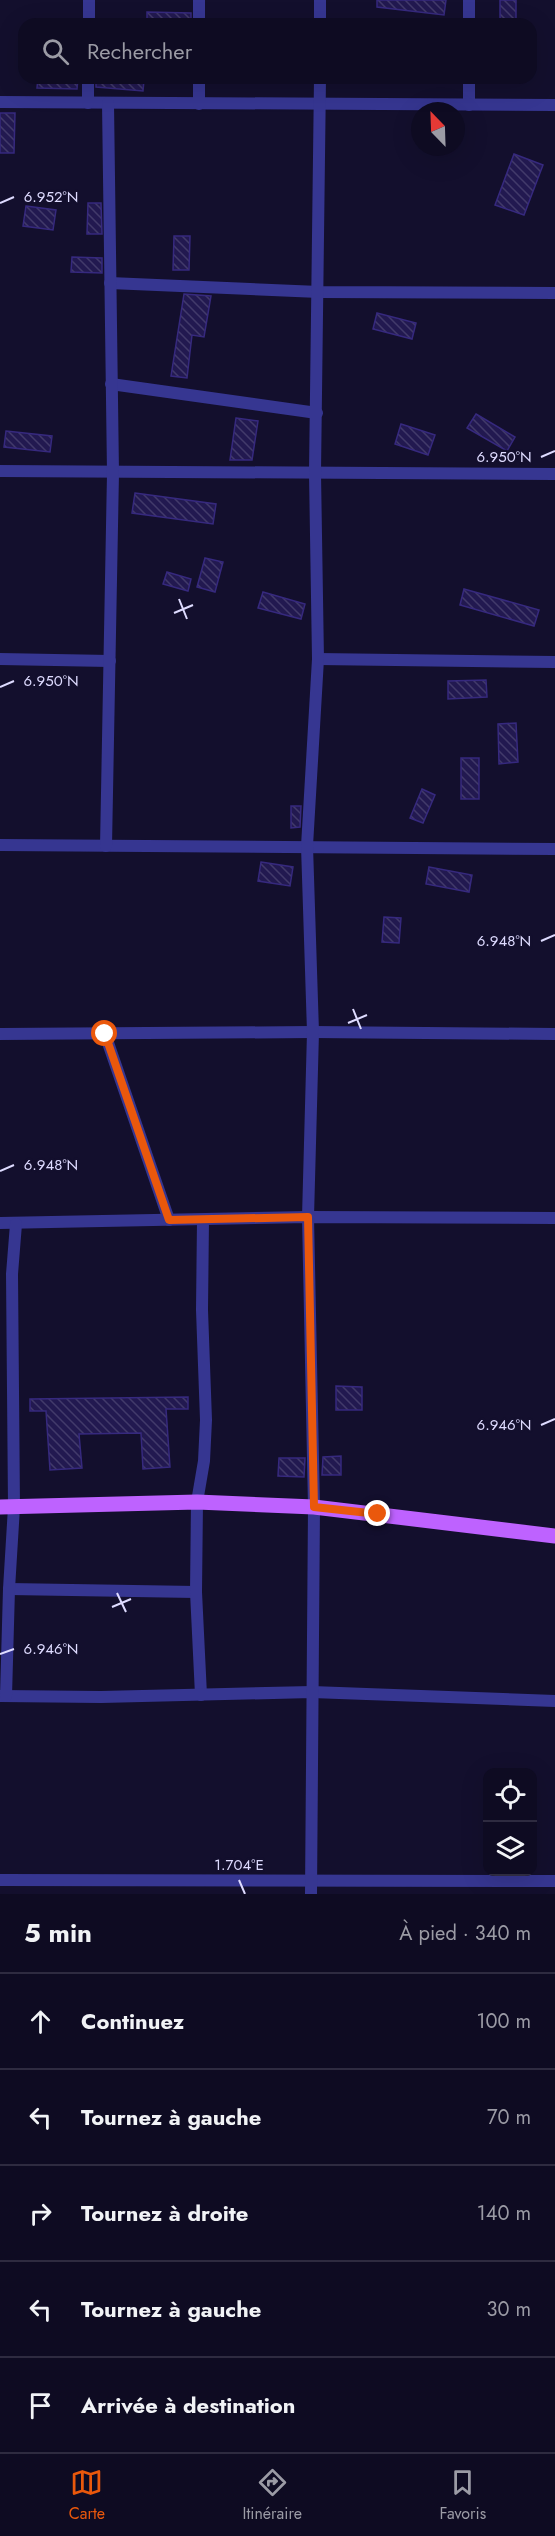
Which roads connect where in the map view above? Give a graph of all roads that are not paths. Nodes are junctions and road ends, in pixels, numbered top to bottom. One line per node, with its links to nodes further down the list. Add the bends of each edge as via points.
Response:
1 (89, 0): 5 (street)
2 (199, 0): 6 (street)
3 (320, 0): 7 (street)
4 (469, 0): 8 (street)
5 (89, 18)
6 (199, 18)
7 (320, 18)
8 (469, 18)
9 (88, 84): 14 (street)
10 (199, 84): 16 (street)
11 (320, 84): 17 (street)
12 (469, 84): 18 (street)
13 (0, 102): 14 (street)
14 (88, 103): 15 (street)
15 (108, 103): 16 (street); 20 (street)
16 (199, 104): 17 (street)
17 (320, 104): 18 (street); 21 (street)
18 (469, 105): 19 (street)
19 (555, 105)
20 (110, 283): 21 (street); 23 (street)
21 (319, 292): 22 (street); 24 (street)
22 (555, 292)
23 (111, 384): 24 (street); 26 (street)
24 (317, 413): 27 (street)
25 (0, 471): 26 (street)
26 (113, 473): 27 (street); 31 (street)
27 (315, 473): 28 (street); 30 (street)
28 (555, 474)
29 (0, 659): 31 (street)
30 (318, 659): 32 (street); 35 (street)
31 (110, 661): 34 (street)
32 (555, 662)
33 (0, 845): 34 (street)
34 (106, 846): 35 (street)
35 (307, 846): 36 (street); 37 (street)
36 (555, 849)
37 (314, 1032): 39 (street); 40 (street); 41 (street)
38 (0, 1034): 39 (street)
39 (105, 1034): 43 (street)
40 (555, 1034)
41 (308, 1217): 42 (street); 44 (street); 49 (street)
42 (555, 1218)
43 (169, 1220): 44 (street); 46 (street)
44 (203, 1220): 47 (street, via 206,1420)
45 (0, 1223): 46 (street)
46 (15, 1224): 48 (street)
47 (197, 1502): 48 (main road); 49 (main road); 52 (street)
48 (7, 1507): 51 (street)
49 (314, 1507): 50 (main road); 53 (street)
50 (555, 1536)
51 (9, 1588): 52 (street); 55 (street)
52 (196, 1592): 54 (street)
53 (312, 1692): 54 (street); 56 (street); 59 (street)
54 (201, 1695): 55 (street)
55 (3, 1696)
56 (555, 1701)
57 (0, 1880): 59 (street)
58 (555, 1881): 59 (street)
59 (311, 1888)

